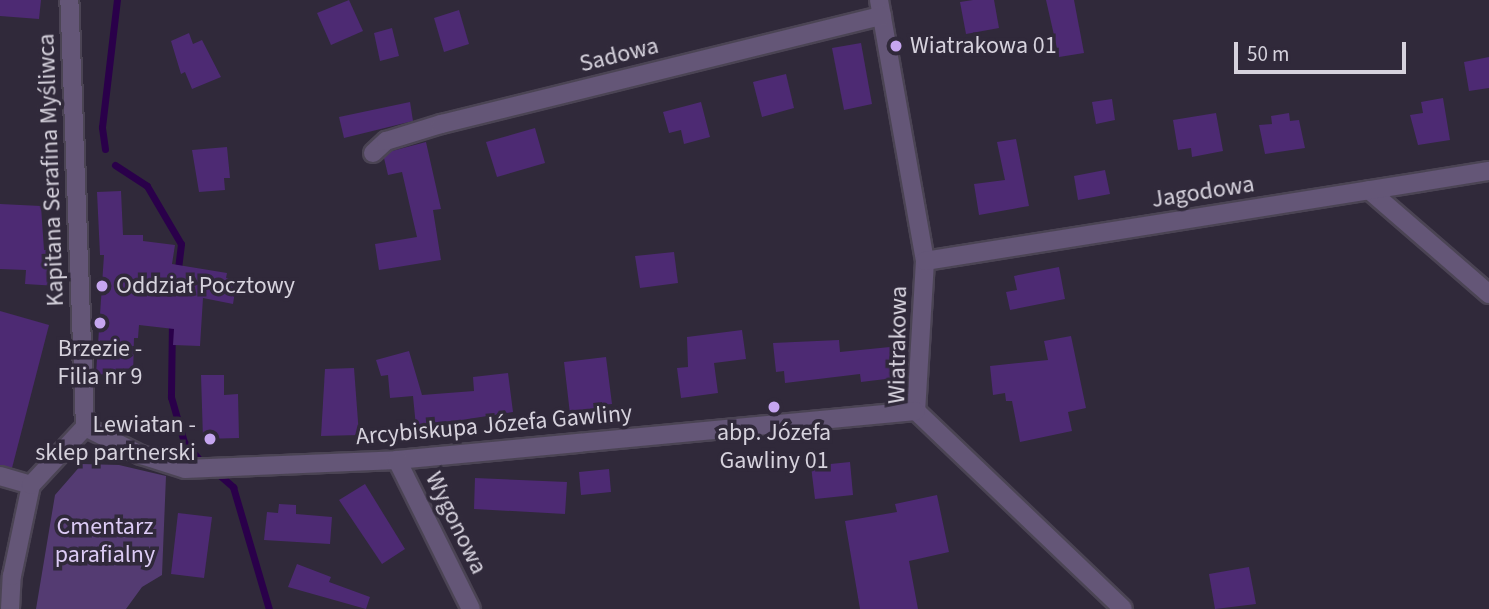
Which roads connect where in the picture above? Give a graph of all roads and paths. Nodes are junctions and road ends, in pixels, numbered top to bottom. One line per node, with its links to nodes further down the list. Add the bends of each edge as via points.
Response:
1 (69, 0): 9 (street, Kapitana Serafina Myśliwca)
2 (880, 8): 3 (street, Sadowa, via 441,124 386,141); 6 (street, Wiatrakowa)
3 (373, 153)
4 (1489, 171): 5 (street, Jagodowa)
5 (1369, 190): 6 (street, Jagodowa); 7 (street)
6 (925, 261): 8 (street, Wiatrakowa)
7 (1489, 294)
8 (916, 411): 10 (street, Arcybiskupa Józefa Gawliny); 15 (street, Wiatrakowa)
9 (85, 427): 10 (street, Arcybiskupa Józefa Gawliny, via 141,455 185,469); 12 (street)
10 (397, 460): 14 (street, Wygonowa)
11 (0, 476): 12 (street)
12 (31, 485): 13 (street, via 12,576)
13 (10, 609)
14 (471, 609)
15 (1123, 609)

